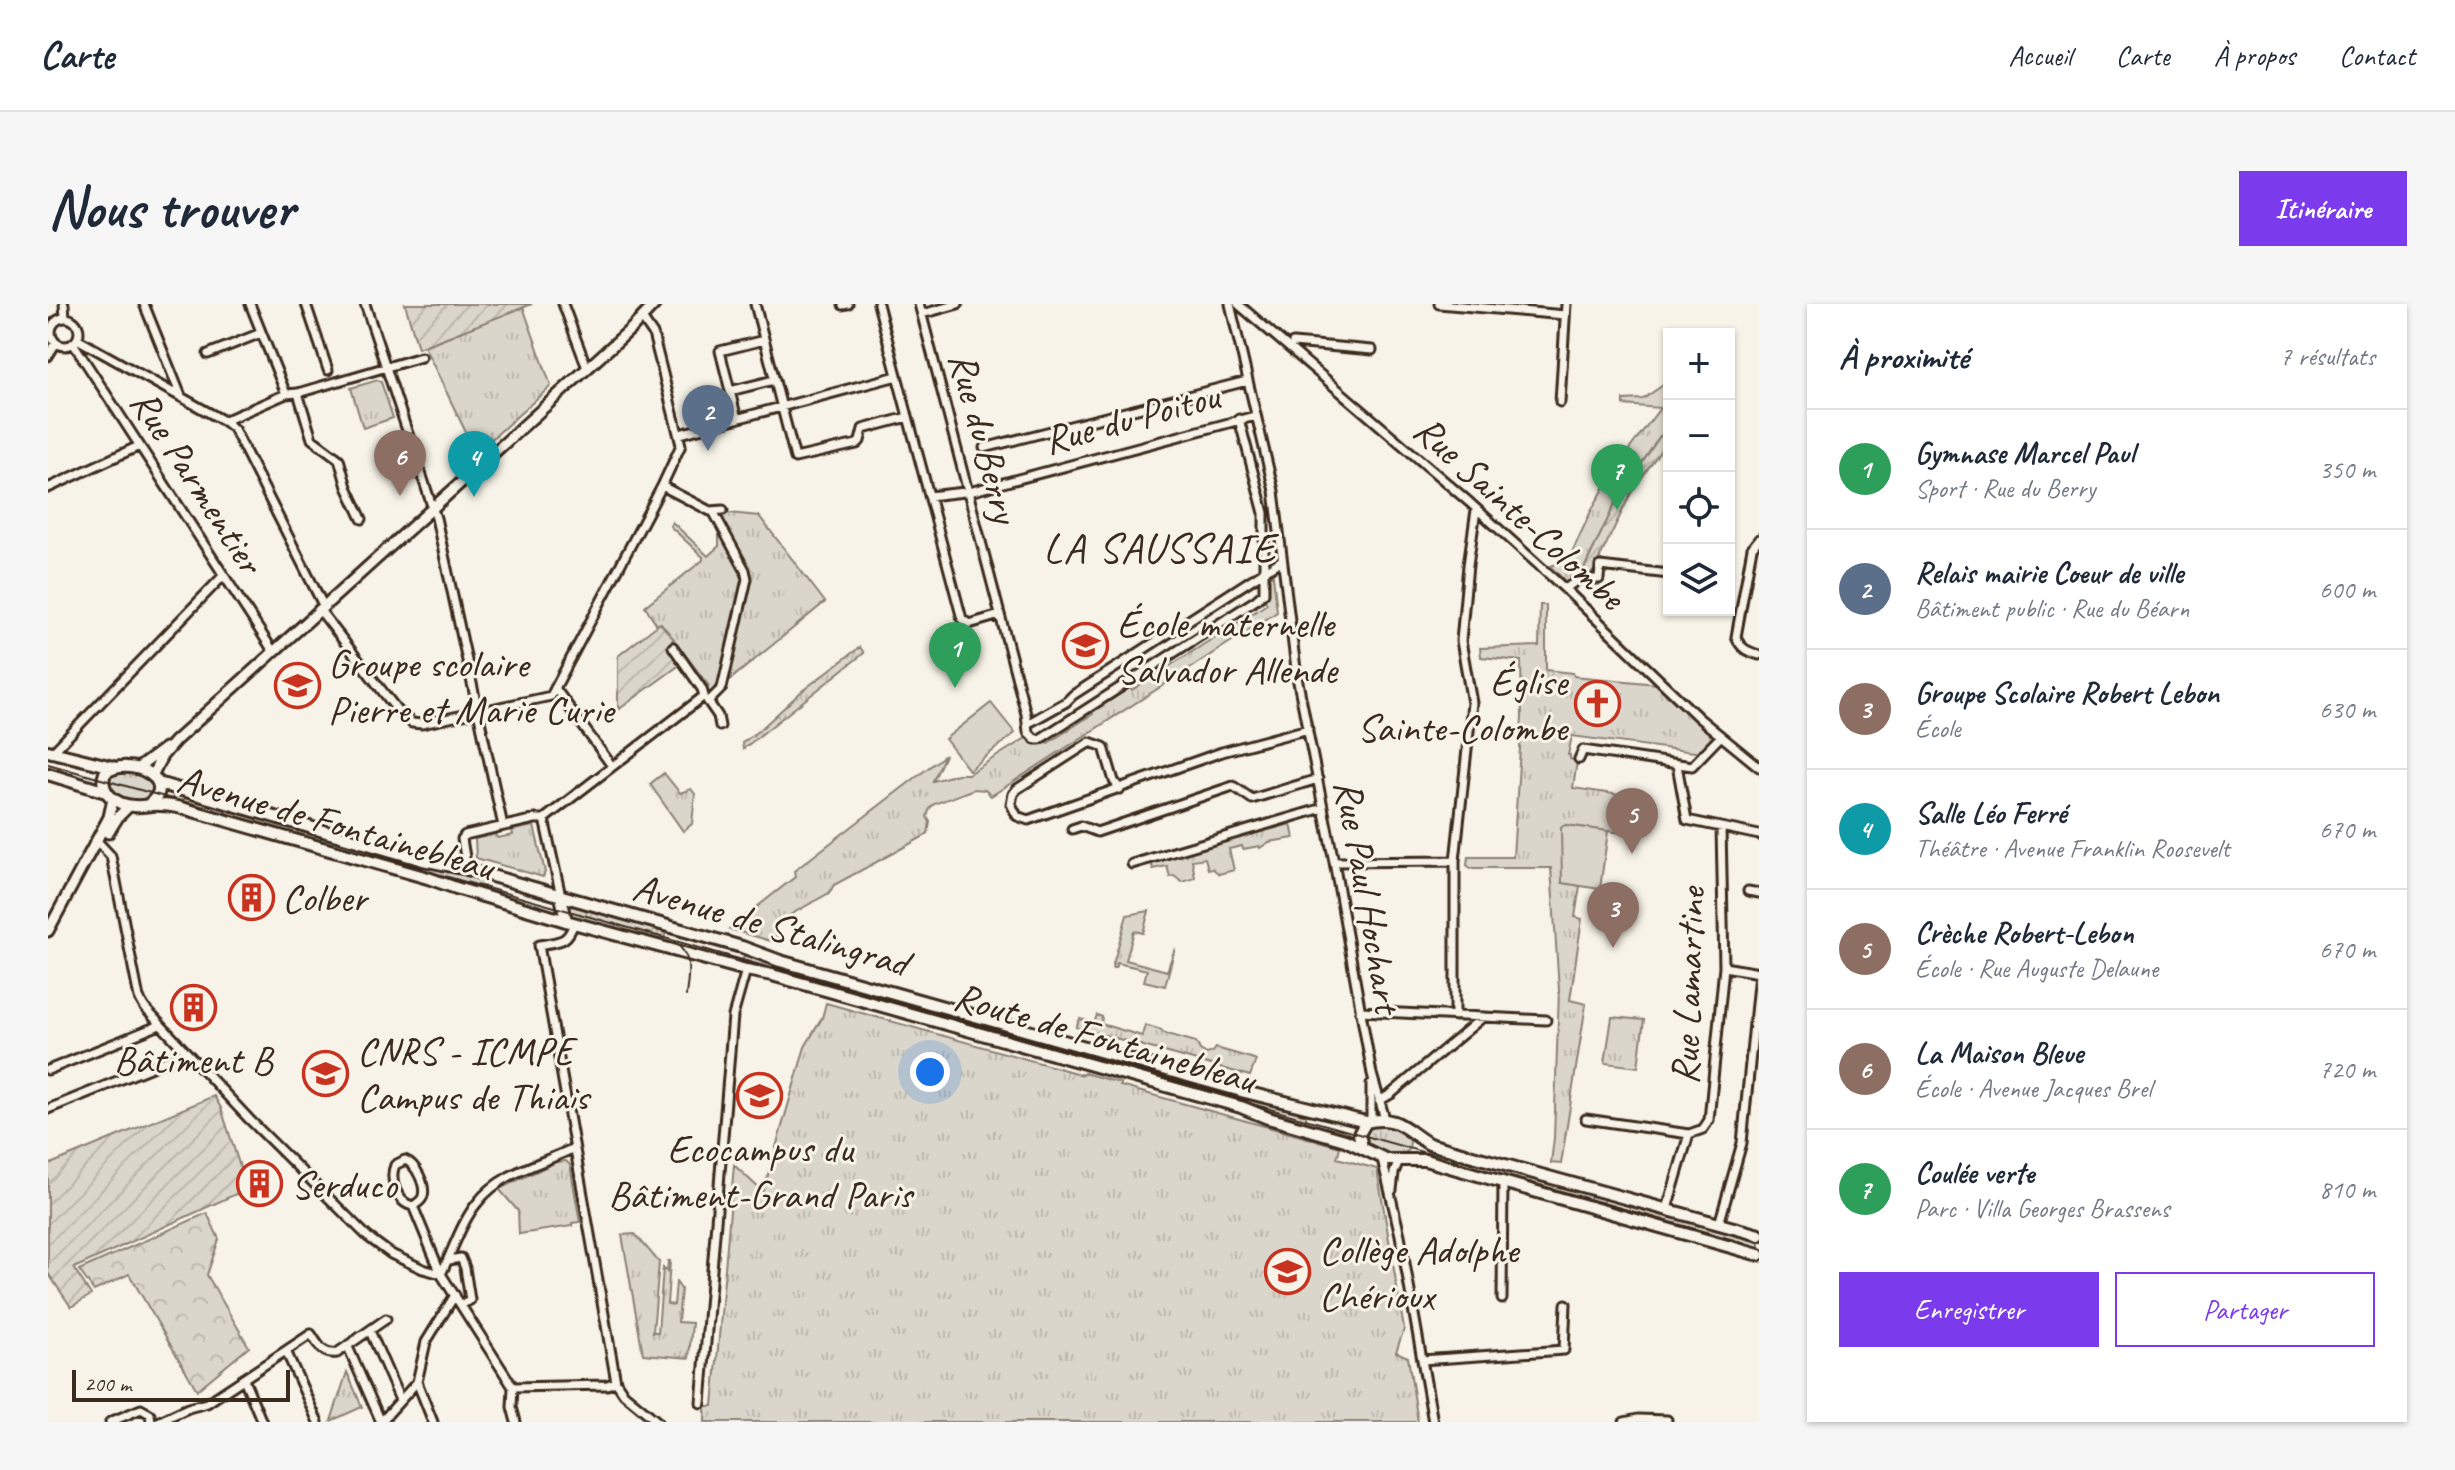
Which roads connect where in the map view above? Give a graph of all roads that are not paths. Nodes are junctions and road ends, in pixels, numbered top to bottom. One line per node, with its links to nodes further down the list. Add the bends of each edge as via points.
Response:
1 (64, 304): 18 (street)
2 (144, 304): 40 (street)
3 (250, 304): 21 (street)
4 (306, 304): 33 (street)
5 (365, 304): 31 (street)
6 (563, 304): 32 (street)
7 (655, 304): 19 (main road)
8 (755, 304): 23 (street)
9 (878, 304): 34 (street)
10 (919, 304): 16 (street, Rue du Berry)
11 (958, 304): 16 (street)
12 (1230, 304): 36 (street, Rue Paul Hochart)
13 (1238, 304): 57 (street, Rue Sainte-Colombe)
14 (1439, 304): 17 (street)
15 (1566, 304): 17 (street)
16 (922, 314): 53 (street, Rue du Berry)
17 (1565, 315): 41 (street)
18 (65, 318): 20 (street); 24 (street, via 76,325)
19 (642, 318): 32 (main road); 48 (street, via 653,334)
20 (51, 320): 22 (street)
21 (261, 333): 28 (street); 39 (street)
22 (49, 335): 25 (street)
23 (764, 340): 35 (street); 37 (street, via 720,351)
24 (75, 341): 25 (street); 40 (street); 49 (street, Rue Parmentier)
25 (56, 343): 29 (street)
26 (1293, 343): 27 (street)
27 (1372, 350)
28 (208, 354)
29 (48, 356)
30 (421, 357): 31 (street)
31 (386, 367): 38 (street); 55 (street)
32 (587, 368): 55 (main road)
33 (328, 370)
34 (897, 376): 42 (street); 44 (street)
35 (774, 380): 37 (street); 42 (street)
36 (1247, 381): 43 (street, Rue Paul Hochart); 50 (street)
37 (730, 391): 45 (street)
38 (298, 393): 39 (street); 59 (street, via 312,439 339,459)
39 (286, 394): 47 (street)
40 (182, 398): 47 (street)
41 (1560, 402)
42 (782, 407): 44 (street, via 795,458 857,444 863,429); 45 (street)
43 (1255, 416): 46 (street, Rue du Poitou); 61 (street, Rue Paul Hochart, via 1274,491)
44 (908, 417): 54 (street)
45 (737, 419): 48 (street)
46 (1239, 419): 53 (street, Rue du Poitou); 62 (street, via 1264,513)
47 (224, 421): 66 (street, via 234,429)
48 (680, 434): 51 (street, via 680,451)
49 (139, 446): 52 (street); 64 (street, Rue Parmentier)
50 (984, 448)
51 (662, 486): 58 (street); 74 (street)
52 (48, 488)
53 (967, 491): 54 (street, Rue du Poitou); 67 (street, Rue du Berry)
54 (929, 496): 67 (street, via 962,619 969,624)
55 (433, 508): 66 (main road); 77 (street)
56 (723, 510): 58 (street)
57 (1476, 510): 65 (street, Rue Sainte-Colombe); 106 (street, via 1461,641 1472,703)
58 (713, 511): 76 (street, via 747,579 722,688)
59 (362, 519)
60 (1759, 539): 72 (street, via 1752,548 1736,637 1746,651)
61 (1282, 560): 62 (street); 80 (street, Rue Paul Hochart)
62 (1264, 572): 68 (street); 69 (street, via 1262,595)
63 (1663, 573): 65 (street, via 1600,566 1599,579 1579,579)
64 (224, 575): 71 (street, Rue Parmentier); 83 (street)
65 (1565, 589): 81 (street, Rue Sainte-Colombe)
66 (321, 607): 71 (main road); 77 (street, via 403,717 422,724)
67 (1000, 615): 78 (street, Rue du Berry)
68 (1184, 624): 69 (street); 73 (street)
69 (1194, 640): 75 (street)
70 (673, 647): 76 (street)
71 (273, 651): 82 (main road)
72 (1759, 655)
73 (1106, 674): 75 (street); 78 (street)
74 (555, 688): 77 (street, via 551,696); 88 (street)
75 (1116, 690): 78 (street, via 1040,739 1030,736)
76 (706, 699): 79 (street); 88 (street)
77 (478, 712): 101 (street)
78 (1027, 724)
79 (720, 726)
80 (1308, 729): 94 (street, Rue Paul Hochart); 95 (street, via 1222,752)
81 (1721, 736): 85 (street, Rue Sainte-Colombe); 87 (street, via 1692,766)
82 (175, 741): 91 (main road); 93 (main road, via 162,756)
83 (50, 752): 89 (main road)
84 (1579, 759): 87 (street, via 1583,750)
85 (1749, 759): 86 (street); 90 (street, Rue Sainte-Colombe)
86 (1759, 761)
87 (1677, 765): 102 (street, via 1687,820)
88 (612, 766): 100 (street)
89 (113, 767): 91 (main road); 96 (main road, via 102,783)
90 (1759, 767)
91 (138, 768): 93 (main road)
92 (48, 774): 96 (main road)
93 (155, 779): 97 (main road, via 158,795); 109 (main road, Avenue de Stalingrad)
94 (1318, 779): 99 (street, Rue Paul Hochart); 103 (street, via 1252,799 1233,786 1097,832 1081,826)
95 (1120, 789): 95 (street, via 1104,747 1090,742 1017,789 1011,808 1028,820)
96 (110, 796): 98 (main road); 105 (main road)
97 (149, 804): 98 (main road); 113 (main road, Avenue de Fontainebleau, via 186,809)
98 (129, 806): 105 (main road)
99 (1323, 808): 107 (street, Rue Paul Hochart); 108 (street)
100 (544, 819): 101 (street); 112 (street)
101 (503, 826): 109 (street, via 462,839)
102 (1721, 828): 104 (street); 116 (street, Rue Lamartine)
103 (1072, 829)
104 (1759, 835)
105 (99, 843): 115 (main road); 123 (street, via 111,856 139,998)
106 (1455, 861): 107 (street); 120 (street)
107 (1334, 862): 119 (street, Rue Paul Hochart)
108 (1132, 864)
109 (467, 869): 112 (main road, Avenue de Stalingrad)
110 (1748, 891): 111 (street)
111 (1759, 893)
112 (561, 896): 114 (main road); 131 (main road, Avenue de Stalingrad, via 1245,1092)
113 (506, 903): 114 (main road, Route de Fontainebleau)
114 (570, 922): 117 (main road, Route de Fontainebleau); 135 (street, via 566,939 539,945)
115 (48, 931)
116 (1724, 967): 118 (street); 133 (street, Rue Lamartine, via 1711,1115 1703,1129)
117 (746, 970): 134 (main road, Route de Fontainebleau, via 1241,1107); 161 (street, via 733,1016)
118 (1759, 974): 142 (street, via 1742,1143)
119 (1360, 1011): 120 (street); 126 (street, Rue Paul Hochart)
120 (1455, 1016): 121 (street)
121 (1483, 1017): 122 (street); 127 (street)
122 (1546, 1020)
123 (160, 1025): 124 (street); 125 (street)
124 (186, 1053): 128 (street); 146 (street, via 368,1237 391,1254)
125 (48, 1070)
126 (1372, 1074): 127 (street, Rue Paul Hochart); 131 (street, Rue Paul Hochart)
127 (1379, 1101): 129 (street, Rue Paul Hochart)
128 (48, 1109)
129 (1385, 1119): 131 (main road); 132 (main road)
130 (1586, 1119): 133 (street, Rue Lamartine)
131 (1369, 1122): 134 (main road, via 1359,1134)
132 (1413, 1133): 137 (main road, via 1415,1150); 141 (main road, via 1429,1144)
133 (1689, 1134): 141 (street, Rue Lamartine)
134 (1362, 1147): 136 (main road)
135 (574, 1148): 145 (street, via 488,1190); 158 (street)
136 (1382, 1159): 137 (main road); 139 (street)
137 (1400, 1160): 138 (main road, via 1425,1160); 139 (street, via 1392,1184)
138 (1503, 1181): 144 (main road); 148 (street)
139 (1393, 1205): 155 (street)
140 (413, 1206): 140 (street, via 424,1194 417,1169 410,1161 400,1162 393,1168 396,1187 402,1202); 146 (street)
141 (1667, 1209): 142 (main road)
142 (1719, 1224): 143 (main road)
143 (1759, 1235)
144 (1759, 1255)
145 (448, 1260): 146 (street); 150 (street, via 461,1258 465,1268 470,1300)
146 (441, 1274): 147 (street)
147 (455, 1295): 150 (street); 157 (street, via 426,1342)
148 (1502, 1299)
149 (1566, 1304): 155 (street, via 1564,1350)
150 (461, 1305): 159 (street)
151 (386, 1319): 152 (street)
152 (370, 1331): 153 (street); 160 (street)
153 (348, 1347): 154 (street, via 325,1352 311,1334); 168 (street)
154 (286, 1351): 156 (street); 167 (street)
155 (1422, 1360): 172 (street)
156 (244, 1379): 165 (street, via 207,1403); 166 (street)
157 (417, 1382): 160 (street); 169 (street)
158 (616, 1382): 159 (street); 171 (street)
159 (513, 1387): 170 (street)
160 (400, 1400): 168 (street)
161 (701, 1403)
162 (1667, 1420): 173 (street)
163 (110, 1422): 164 (street, via 141,1409 150,1414)
164 (151, 1422)
165 (158, 1422)
166 (262, 1422)
167 (318, 1422)
168 (381, 1422)
169 (433, 1422)
170 (516, 1422)
171 (658, 1422)
172 (1433, 1422)
173 (1624, 1422)

